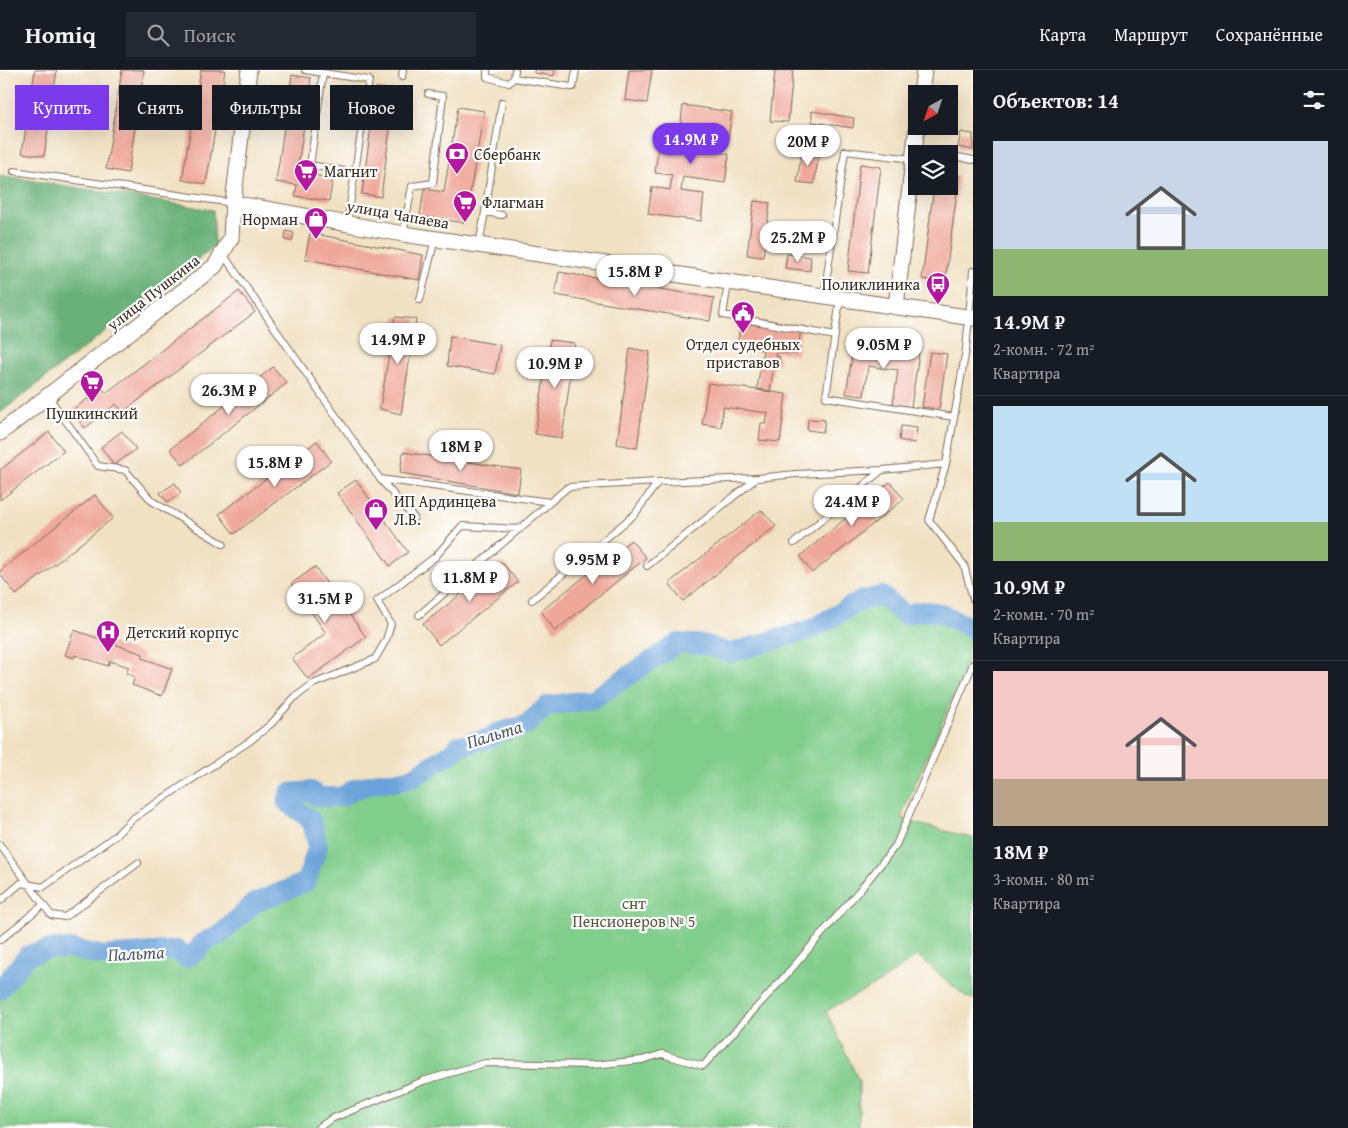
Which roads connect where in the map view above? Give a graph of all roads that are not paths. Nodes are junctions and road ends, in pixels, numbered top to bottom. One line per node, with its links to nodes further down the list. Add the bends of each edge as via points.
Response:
1 (249, 70): 18 (street, улица Пушкина)
2 (305, 70): 7 (lane)
3 (487, 70): 8 (lane, via 487,77 491,80 509,83)
4 (515, 70): 8 (lane)
5 (576, 70): 8 (lane, via 571,88)
6 (924, 70): 9 (street)
7 (323, 73): 16 (lane, via 310,165); 16 (lane, via 369,80)
8 (514, 78)
9 (922, 85)
10 (428, 94): 22 (lane, via 443,96 433,183 412,186)
11 (502, 102): 19 (lane)
12 (908, 154): 28 (lane, via 845,151)
13 (958, 158): 14 (lane)
14 (973, 160)
15 (14, 171): 18 (lane)
16 (355, 173): 21 (lane)
17 (909, 195): 31 (street)
18 (233, 203): 21 (street, улица Чапаева); 25 (street, улица Пушкина, via 231,238)
19 (485, 212): 20 (lane); 24 (lane)
20 (502, 215)
21 (347, 224): 22 (street, улица Чапаева)
22 (403, 234): 23 (street, улица Чапаева)
23 (434, 238): 24 (street, улица Чапаева); 30 (lane)
24 (479, 245): 27 (street, улица Чапаева)
25 (223, 254): 35 (street, улица Пушкина, via 215,266); 41 (lane)
26 (973, 272): 32 (lane)
27 (728, 282): 28 (street, улица Чапаева); 33 (lane, via 722,315)
28 (824, 296): 29 (street, улица Чапаева)
29 (840, 298): 31 (street, улица Чапаева); 33 (lane)
30 (420, 300)
31 (896, 306): 32 (street, улица Чапаева)
32 (971, 318): 34 (lane)
33 (835, 336): 36 (lane, via 826,397)
34 (970, 349): 36 (lane)
35 (48, 396): 37 (street, улица Пушкина); 47 (lane, via 98,466 125,470 152,501)
36 (954, 417): 38 (lane)
37 (0, 433)
38 (946, 464): 39 (lane); 49 (lane, via 929,520 964,565)
39 (882, 470): 40 (lane); 46 (lane)
40 (757, 478): 42 (lane); 48 (lane)
41 (380, 480): 43 (lane); 44 (lane)
42 (658, 482): 43 (lane, via 568,488); 50 (lane, via 635,514)
43 (550, 502): 45 (lane)
44 (414, 518)
45 (520, 529): 51 (lane); 55 (lane, via 462,526 435,557 377,601 391,624 375,659 313,684 250,741 132,819 115,836 43,887)
46 (794, 543)
47 (223, 544)
48 (647, 566)
49 (973, 599)
50 (532, 600)
51 (420, 615)
52 (973, 664): 59 (lane, via 896,845 788,974 703,1066 662,1054 642,1060 593,1065 485,1063 423,1081 330,1119)
53 (0, 845): 55 (lane)
54 (138, 862): 57 (lane, via 65,917 51,915)
55 (30, 885): 56 (lane, via 21,883); 57 (lane)
56 (0, 901)
57 (43, 905): 58 (lane)
58 (0, 940)
59 (318, 1128)

